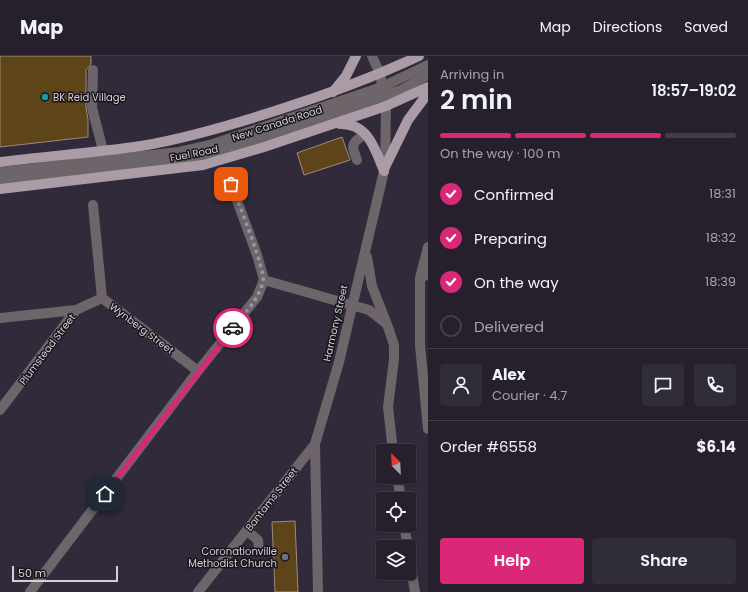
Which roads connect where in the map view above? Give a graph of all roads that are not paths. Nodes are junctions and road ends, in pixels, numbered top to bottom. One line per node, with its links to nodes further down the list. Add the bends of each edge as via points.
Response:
1 (356, 56): 9 (main road, via 346,76)
2 (372, 56): 6 (street, Harmony Street)
3 (419, 56): 6 (main road)
4 (428, 65): 11 (street, New Canada Road)
5 (93, 70): 14 (street, via 92,108)
6 (380, 74): 9 (main road, Fuel Road); 11 (street, Harmony Street)
7 (428, 75): 11 (street, New Canada Road)
8 (428, 87): 11 (main road)
9 (333, 92): 14 (main road, Fuel Road, via 195,135 141,146)
10 (428, 93): 17 (main road, via 408,120)
11 (384, 96): 12 (main road, Fuel Road); 17 (street, Harmony Street); 18 (street, New Canada Road, via 194,149); 19 (street, New Canada Road, via 230,148 182,161)
12 (331, 125): 13 (main road, via 349,124 356,126); 21 (main road, Fuel Road, via 203,165)
13 (365, 134): 15 (street, via 352,147); 17 (main road)
14 (103, 150): 16 (main road, Fuel Road)
15 (357, 160)
16 (0, 162)
17 (385, 169): 24 (street, Harmony Street)
18 (0, 172)
19 (0, 181)
20 (231, 184): 26 (street)
21 (0, 189)
22 (93, 205): 27 (street, Wynberg Street)
23 (428, 247): 25 (street)
24 (366, 249): 28 (street, Harmony Street); 31 (street, via 372,286)
25 (424, 276): 34 (street, via 420,345)
26 (264, 280): 28 (street); 32 (street, via 257,297)
27 (102, 298): 29 (street, Plumstead Street); 32 (street, Wynberg Street)
28 (352, 305): 31 (street, via 369,310); 35 (street, Harmony Street, via 339,362)
29 (76, 310): 30 (street); 33 (street, Plumstead Street)
30 (0, 318)
31 (387, 324): 36 (street, via 394,345 388,407)
32 (198, 371): 40 (street)
33 (0, 410)
34 (428, 429)
35 (315, 444): 37 (street, Bantams Street); 42 (street, Harmony Street)
36 (392, 444)
37 (247, 530): 38 (street, via 258,540); 41 (street, Bantams Street)
38 (259, 550)
39 (412, 580): 43 (street)
40 (30, 592)
41 (198, 592)
42 (318, 592)
43 (414, 592)

